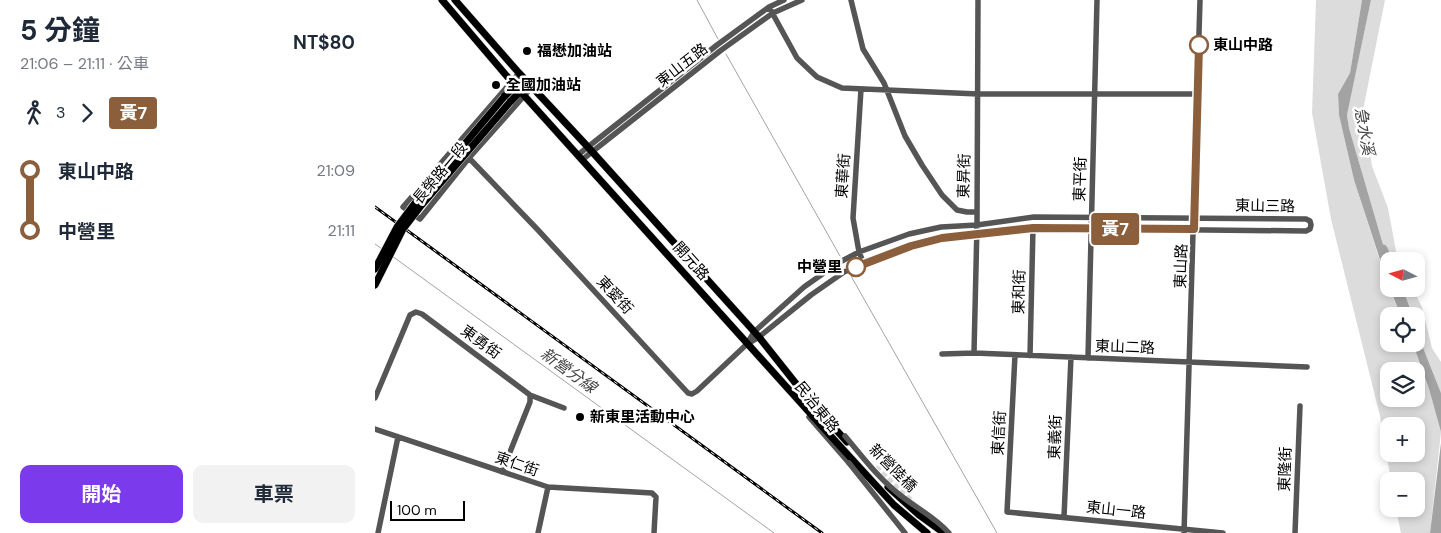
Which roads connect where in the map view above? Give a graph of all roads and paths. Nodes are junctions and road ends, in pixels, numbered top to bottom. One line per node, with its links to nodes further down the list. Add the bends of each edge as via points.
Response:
1 (442, 0): 12 (main road, 開元路)
2 (455, 0): 11 (main road, 開元路)
3 (784, 0): 9 (street, 東山五路)
4 (802, 0): 10 (street, 東山五路)
5 (851, 0): 14 (street, via 863,49)
6 (978, 0): 16 (street, 東昇街)
7 (1097, 0): 15 (street, 東平街)
8 (1201, 0): 17 (street, 東山路)
9 (769, 7): 10 (street); 19 (street, 東山五路, via 717,45)
10 (773, 13): 13 (street, via 797,58 806,68 830,84); 19 (street, 東山五路)
11 (525, 80): 12 (main road, 長榮路一段); 12 (street, 長榮路一段); 19 (main road, 開元路)
12 (518, 88): 18 (main road, 長榮路一段); 20 (main road, 開元路); 21 (street, 長榮路一段); 21 (street, 長榮路一段, via 403,207 420,219)
13 (861, 89): 14 (street); 30 (street, 東華街, via 853,218)
14 (887, 90): 16 (street); 22 (street, via 905,136 930,178 957,210)
15 (1095, 93): 16 (street); 17 (street); 23 (street, 東平街)
16 (978, 94): 22 (street, 東昇街)
17 (1198, 94): 24 (street, 東山路)
18 (507, 100): 32 (main road, bridge, via 415,203 397,227); 33 (main road, bridge, via 403,229)
19 (590, 149): 20 (street, 東山五路); 34 (main road, 開元路)
20 (581, 157): 35 (main road, 開元路)
21 (469, 158): 35 (street, 東愛街, via 688,393 697,391)
22 (976, 212): 25 (street, 東昇街)
23 (1091, 218): 24 (street, 東山三路); 25 (street, 東山三路, via 1034,217); 27 (street, 東平街)
24 (1195, 218): 28 (street, 東山路); 28 (street, 東山三路, via 1307,219 1311,225 1306,231)
25 (977, 225): 29 (street, 東昇街); 30 (street, 東山三路, via 941,227 909,234)
26 (1033, 228): 27 (street, 東山三路); 29 (street, 東山三路); 40 (street, 東和街)
27 (1091, 229): 28 (street, 東山三路); 42 (street, 東平街)
28 (1194, 229): 43 (street, 東山路)
29 (976, 235): 31 (street, 東山三路, via 942,238 911,246); 36 (street, 東昇街)
30 (859, 252): 31 (street, 東華街); 34 (street, 東山三路, via 804,287)
31 (865, 264): 34 (street, 東山三路, via 844,272)
32 (375, 269)
33 (375, 285)
34 (756, 335): 35 (street, 東山三路); 39 (main road, 開元路)
35 (747, 344): 44 (main road, 開元路)
36 (973, 352): 37 (street, 東山二路); 38 (street, 東山二路)
37 (942, 354)
38 (1015, 355): 40 (street, 東山二路); 56 (street, 東信街)
39 (775, 356): 51 (street, 開元路); 65 (main road, 開元路, via 805,396 895,494)
40 (1030, 356): 41 (street, 東山二路)
41 (1071, 357): 42 (street, 東山二路); 57 (street, 東義街)
42 (1088, 358): 43 (street, 東山二路)
43 (1190, 362): 45 (street, 東山二路); 59 (street, 東山路)
44 (767, 365): 53 (street, 民治東路); 64 (main road, 開元路, via 894,505)
45 (1307, 367)
46 (530, 395): 47 (street, 東勇街, via 416,312 410,315); 49 (street, 東勇街); 54 (street)
47 (375, 398)
48 (1300, 406): 68 (street, 東隆街)
49 (564, 408)
50 (375, 429): 52 (street, 東仁街)
51 (845, 436): 66 (street, 新營陸橋, bridge, via 899,495 931,516)
52 (398, 437): 54 (street, 東仁街); 60 (street)
53 (849, 463): 63 (street, 新營陸橋, bridge)
54 (502, 472): 55 (street, 東仁街)
55 (548, 487): 61 (street); 62 (street, 東仁街, via 652,493 655,497)
56 (1007, 512): 57 (street, 東山一路)
57 (1064, 518): 59 (street, 東山一路)
58 (896, 528): 63 (street)
59 (1184, 531): 67 (street, 東山一路)
60 (378, 533)
61 (538, 533)
62 (654, 533)
63 (905, 533)
64 (927, 533)
65 (944, 533)
66 (949, 533)
67 (1223, 533)
68 (1295, 533)

